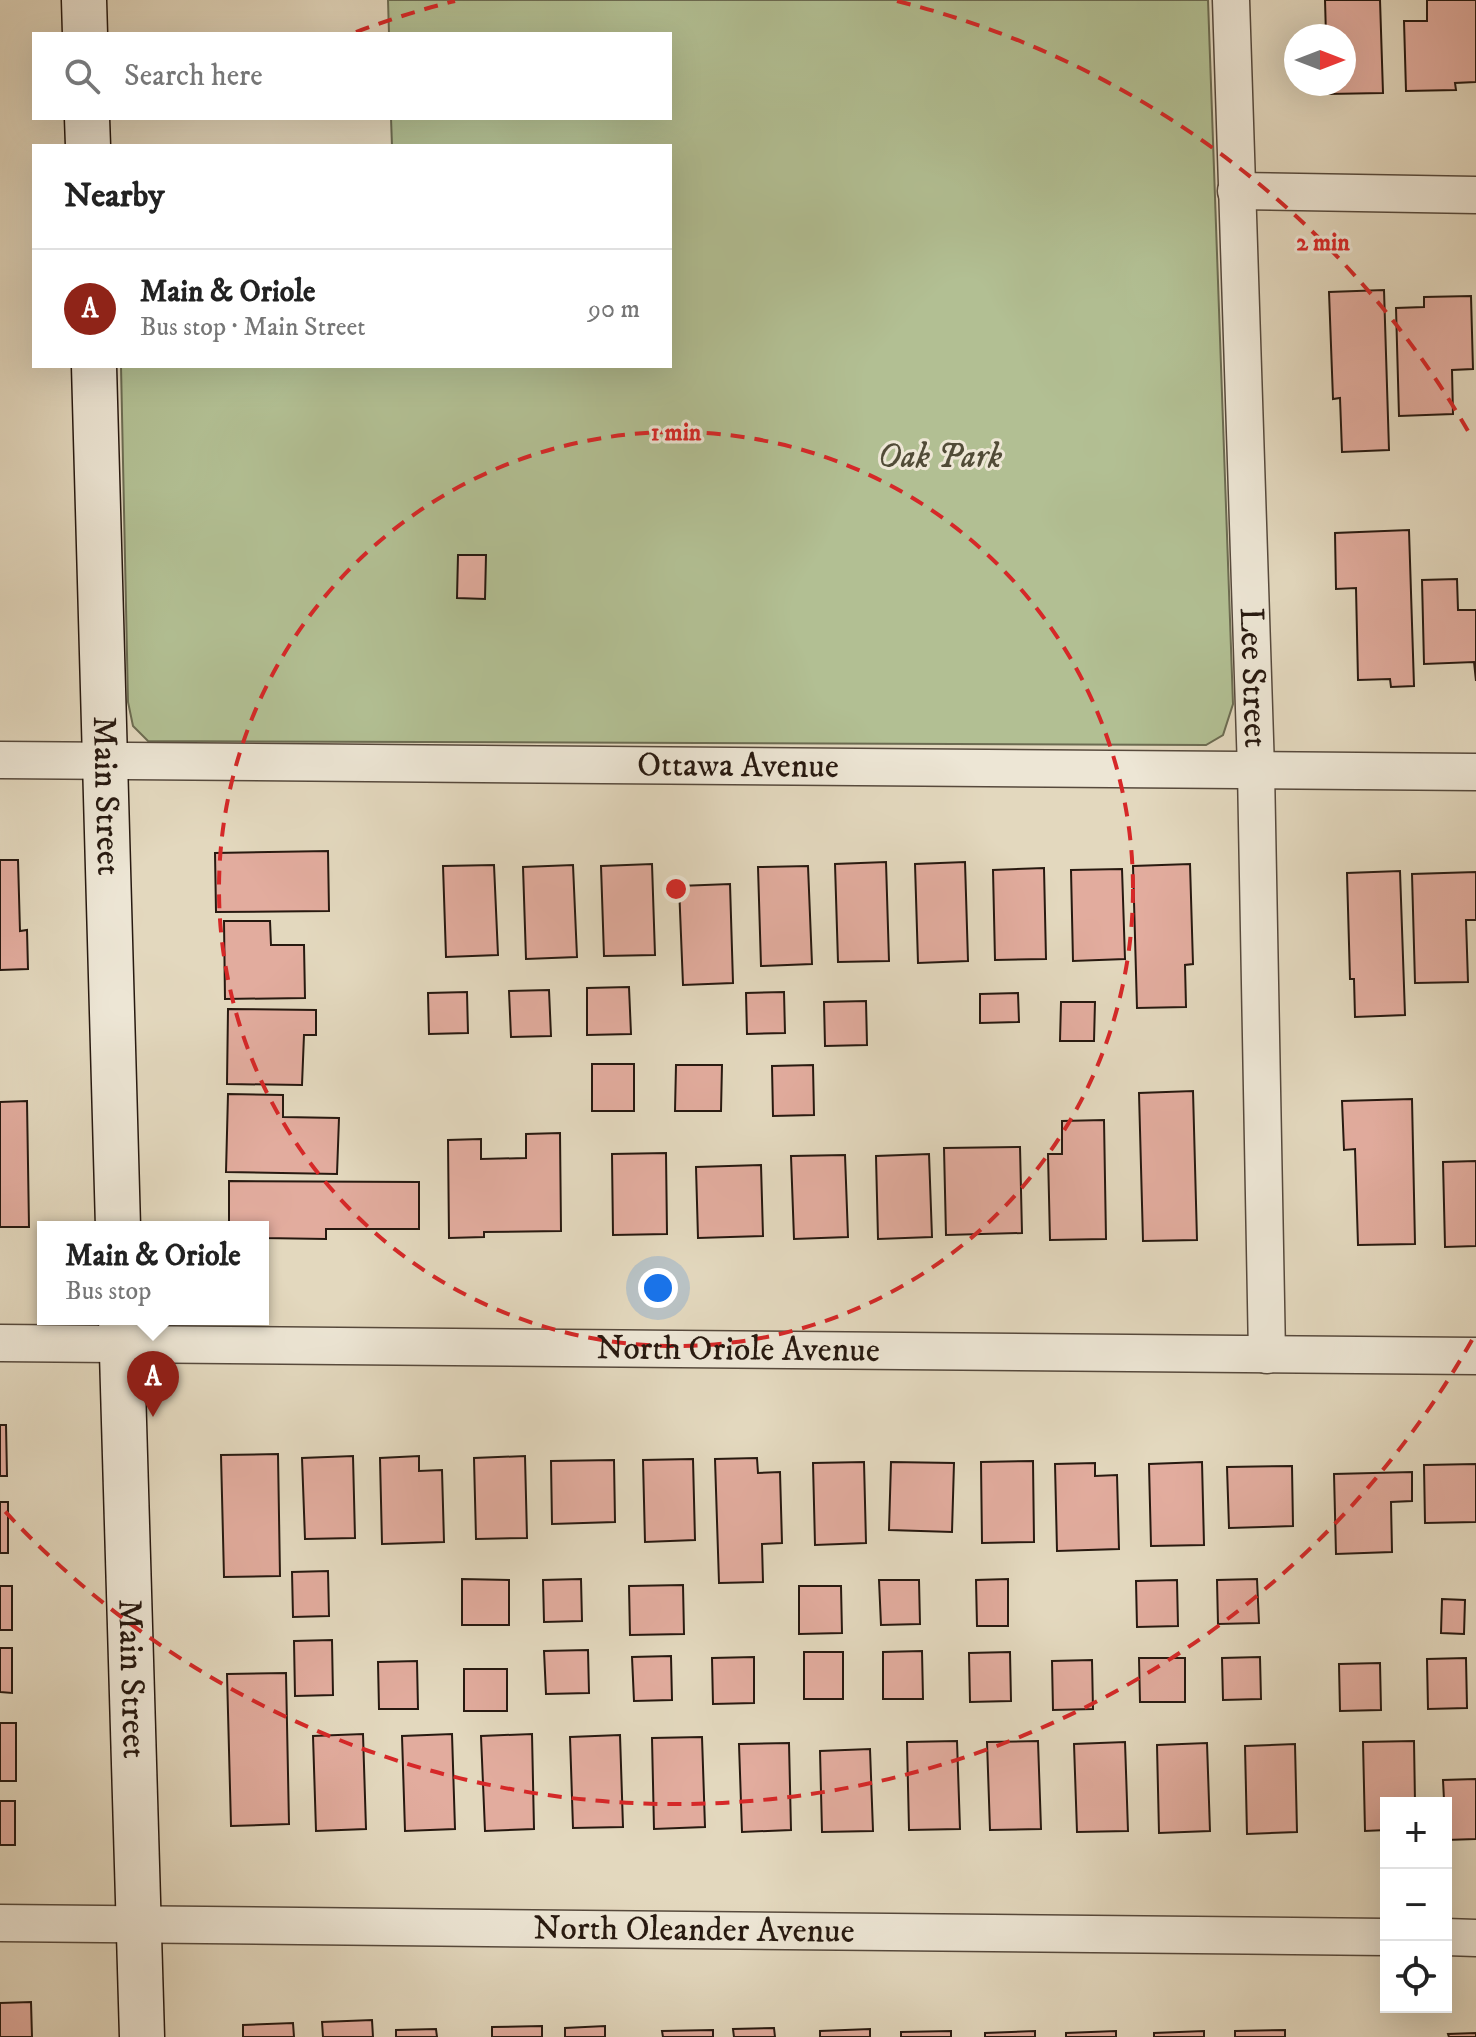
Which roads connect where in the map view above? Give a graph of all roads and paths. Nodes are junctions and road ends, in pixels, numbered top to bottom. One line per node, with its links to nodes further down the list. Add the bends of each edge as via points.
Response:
1 (84, 0): 3 (street)
2 (1231, 0): 6 (street, Lee Street)
3 (85, 32)
4 (87, 120): 5 (street)
5 (88, 144)
6 (1236, 191): 7 (street); 11 (street, Lee Street)
7 (1476, 195)
8 (94, 368): 10 (street, Main Street)
9 (0, 760): 10 (street, Ottawa Avenue)
10 (105, 761): 11 (street, Ottawa Avenue); 13 (street, Main Street)
11 (1256, 770): 12 (street, Ottawa Avenue); 16 (street, Lee Street)
12 (1476, 772)
13 (118, 1221)
14 (122, 1332): 15 (street, North Oriole Avenue); 16 (street, North Oriole Avenue); 19 (street, Main Street)
15 (0, 1343)
16 (1267, 1355): 17 (street, North Oriole Avenue)
17 (1476, 1356)
18 (0, 1923): 19 (street, North Oleander Avenue)
19 (138, 1925): 20 (street, North Oleander Avenue); 23 (street, Main Street)
20 (1380, 1937)
21 (1452, 1937): 22 (street)
22 (1476, 1938)
23 (142, 2037)

